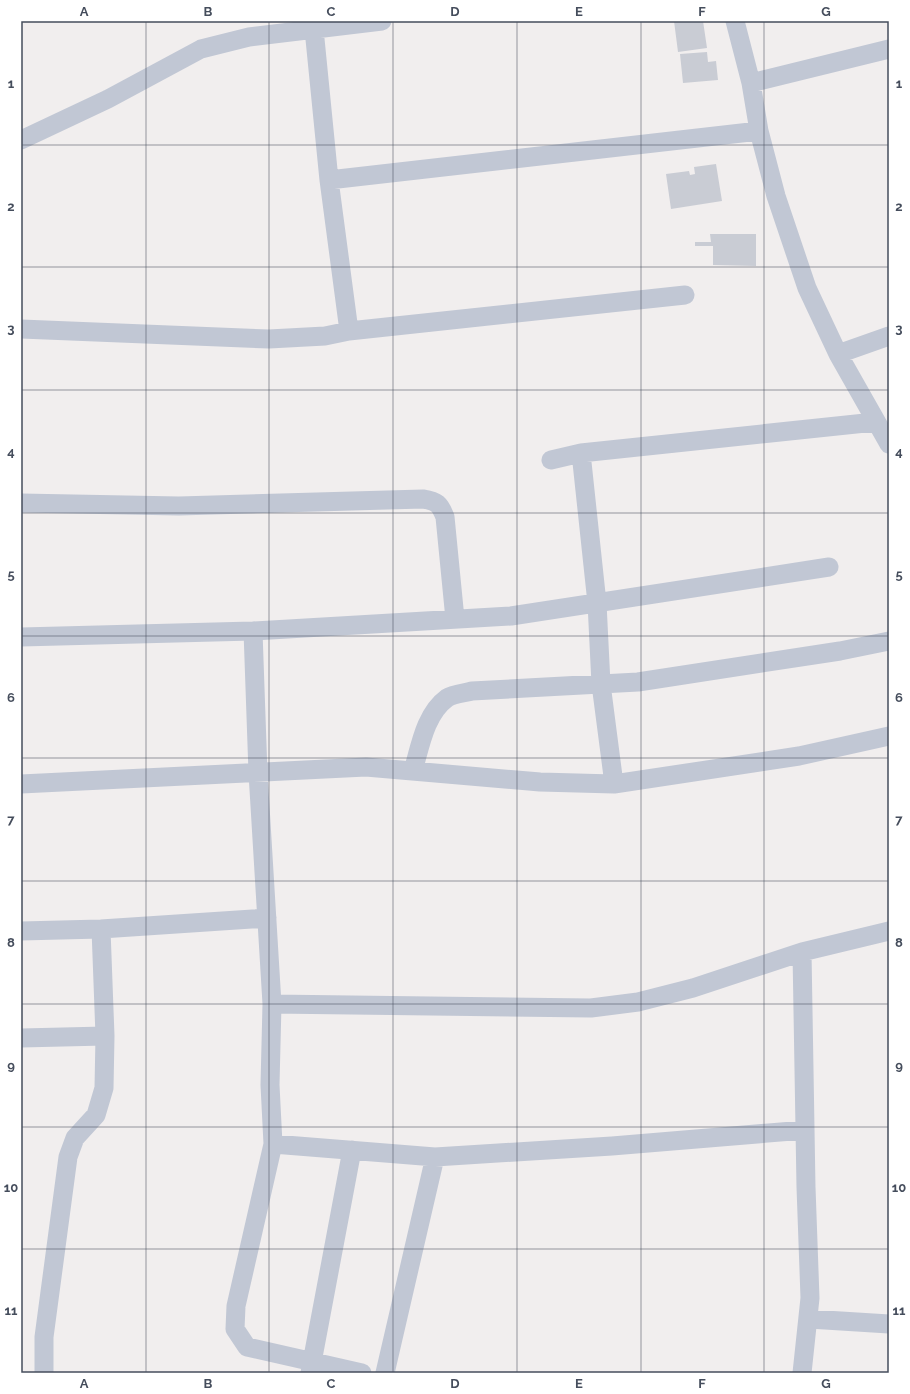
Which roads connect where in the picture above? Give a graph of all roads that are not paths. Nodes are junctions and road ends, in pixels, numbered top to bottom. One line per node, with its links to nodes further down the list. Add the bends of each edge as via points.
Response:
1 (382, 21): 3 (street)
2 (736, 21): 5 (street)
3 (314, 29): 7 (street, via 249,37 201,49 108,99); 8 (street)
4 (889, 49): 5 (street)
5 (752, 83): 6 (street)
6 (758, 131): 8 (street); 13 (street, via 776,196 807,288)
7 (21, 140)
8 (329, 180): 11 (street)
9 (685, 295): 11 (street)
10 (21, 329): 11 (street, via 269,339 324,336)
11 (349, 331)
12 (889, 336): 13 (street)
13 (838, 354): 14 (street)
14 (875, 422): 15 (street); 16 (street)
15 (889, 444)
16 (580, 453): 17 (street); 20 (street)
17 (551, 460)
18 (21, 503): 21 (street, via 179,506 423,499 435,501 441,505 445,517)
19 (829, 566): 20 (street)
20 (598, 603): 21 (street, via 511,616); 25 (street)
21 (455, 619): 22 (street)
22 (253, 631): 23 (street); 28 (street)
23 (21, 637)
24 (889, 641): 25 (street, via 638,682)
25 (601, 684): 27 (street, via 472,691 448,697 436,710 423,734); 30 (street)
26 (889, 736): 30 (street, via 798,756)
27 (413, 771): 28 (street, via 366,767); 30 (street, via 540,782)
28 (258, 773): 29 (street); 31 (street)
29 (21, 784)
30 (614, 784)
31 (267, 918): 32 (street); 36 (street)
32 (101, 929): 34 (street); 37 (street)
33 (889, 931): 35 (street)
34 (21, 932)
35 (802, 952): 36 (street, via 693,988 638,1002 591,1008); 39 (street)
36 (272, 1004): 40 (street)
37 (105, 1036): 38 (street); 46 (street, via 104,1088 96,1115 75,1138 68,1157 44,1337)
38 (21, 1038)
39 (805, 1130): 42 (street); 43 (street, via 810,1290)
40 (272, 1144): 41 (street); 45 (street, via 236,1306 235,1329 248,1347)
41 (352, 1150): 42 (street); 45 (street)
42 (435, 1157): 48 (street)
43 (808, 1319): 44 (street); 49 (street)
44 (889, 1324)
45 (311, 1367): 47 (street)
46 (44, 1373)
47 (362, 1373)
48 (385, 1373)
49 (802, 1373)

